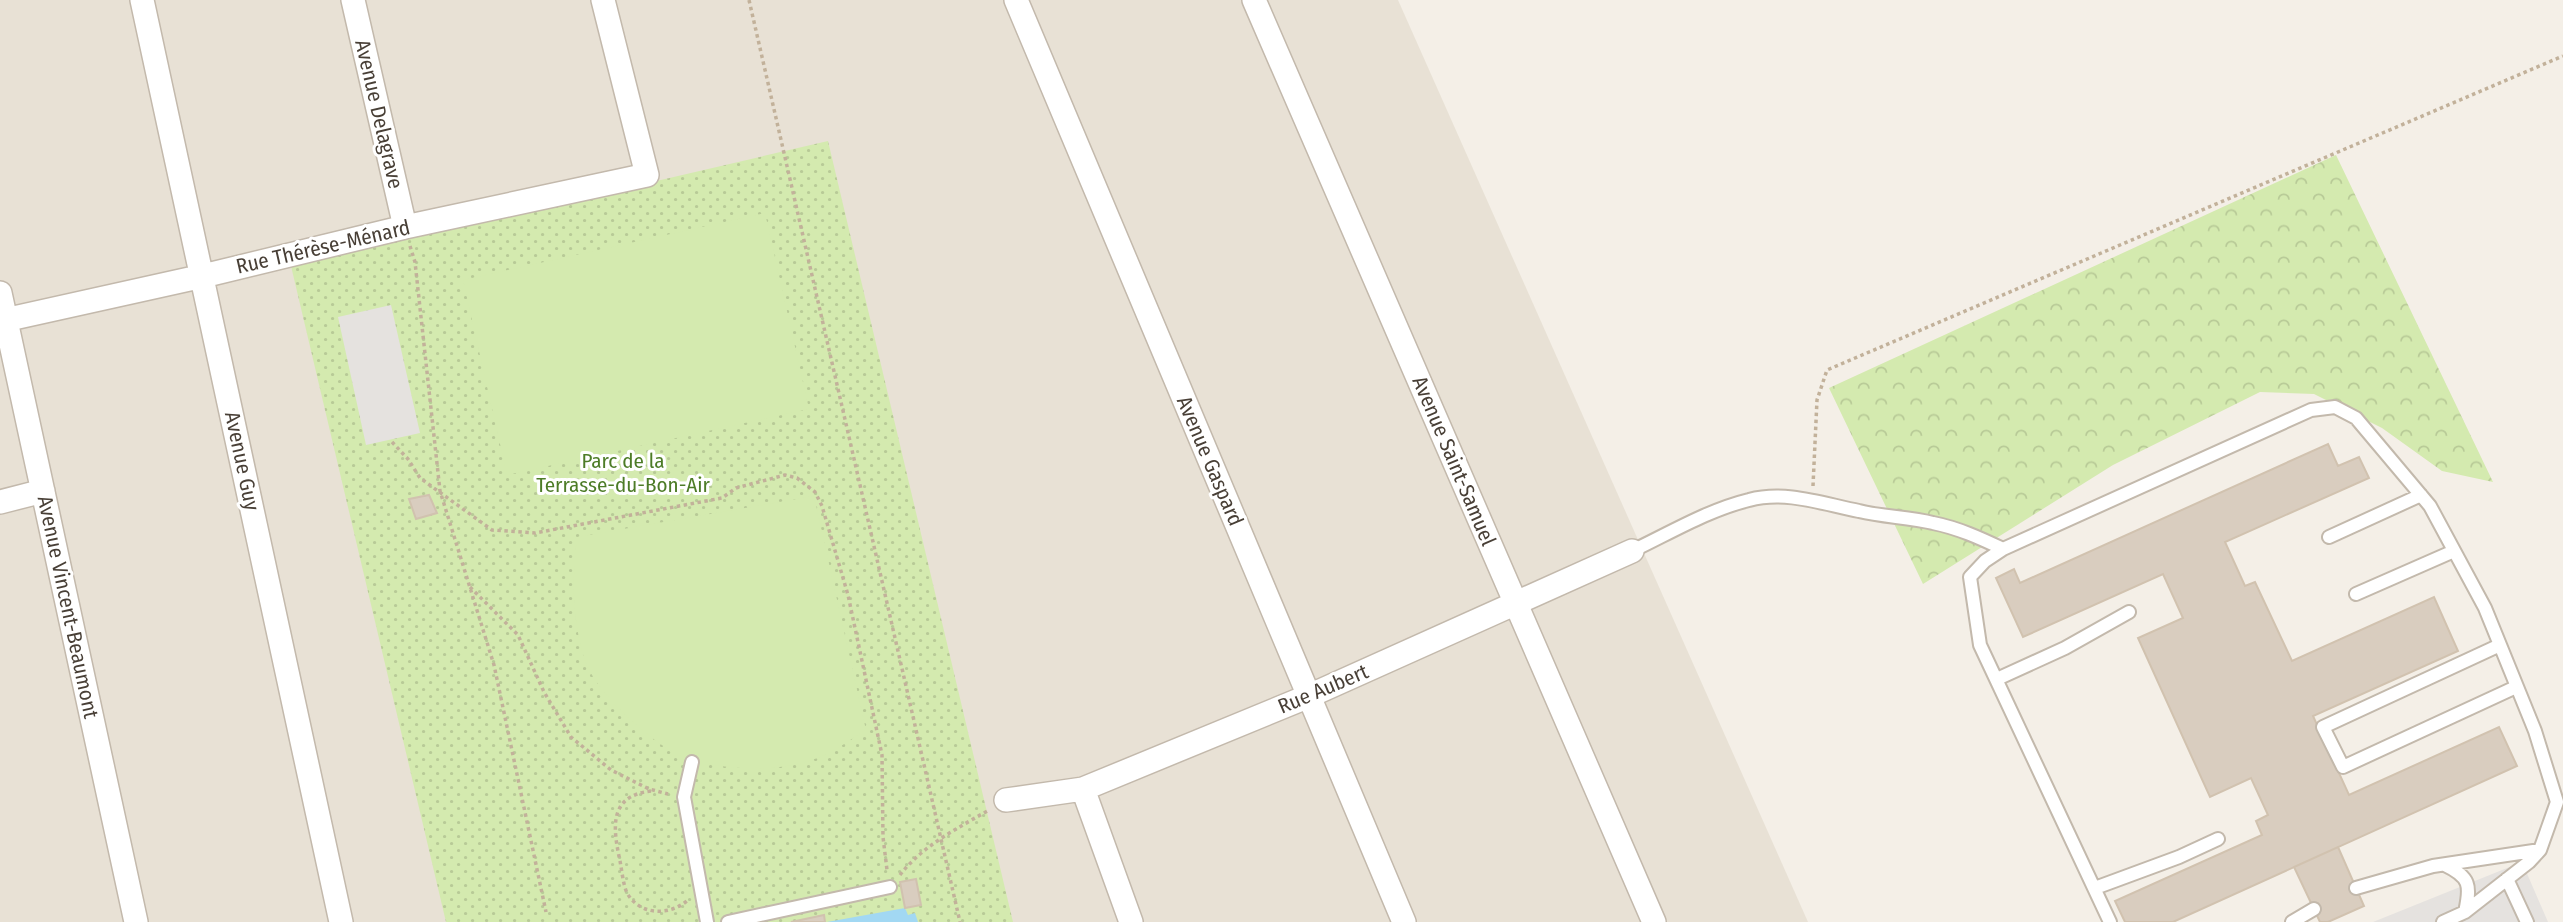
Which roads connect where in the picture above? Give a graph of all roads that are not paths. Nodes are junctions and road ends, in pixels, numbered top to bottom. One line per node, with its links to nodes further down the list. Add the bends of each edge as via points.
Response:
1 (142, 0): 7 (street, Avenue Guy)
2 (353, 0): 6 (street, Avenue Delagrave)
3 (603, 0): 6 (street, Rue Thérèse-Ménard, via 647,175)
4 (1016, 0): 23 (street, Avenue Gaspard)
5 (1254, 0): 18 (street, Avenue Saint-Samuel)
6 (405, 228): 7 (street, Rue Thérèse-Ménard)
7 (203, 276): 9 (street, Rue Thérèse-Ménard); 37 (street, Avenue Guy)
8 (0, 293): 9 (street, Avenue Vincent-Beaumont)
9 (3, 320): 10 (street, Avenue Vincent-Beaumont)
10 (43, 491): 12 (street); 36 (street, Avenue Vincent-Beaumont)
11 (2421, 495): 13 (lane); 14 (lane, via 2356,418 2335,407 2311,410); 16 (lane)
12 (0, 502)
13 (2329, 537)
14 (2003, 549): 15 (lane, via 1933,523 1813,499 1751,499); 21 (lane, via 1970,577 1980,645)
15 (1632, 551): 18 (street, Rue Aubert)
16 (2454, 551): 17 (lane); 20 (lane)
17 (2356, 594)
18 (1516, 604): 23 (street, Rue Aubert); 42 (street, Avenue Saint-Samuel)
19 (2129, 612): 21 (lane)
20 (2500, 645): 22 (lane); 22 (lane, via 2323,727 2343,767)
21 (1997, 679): 32 (lane)
22 (2516, 687): 28 (lane, via 2557,802)
23 (1309, 696): 25 (street, Rue Aubert); 41 (street, Avenue Gaspard)
24 (692, 762): 38 (lane, via 684,797)
25 (1083, 789): 26 (street, Rue Aubert); 40 (street)
26 (1006, 800)
27 (2218, 839): 32 (lane)
28 (2540, 850): 29 (lane); 30 (lane)
29 (2445, 865): 33 (lane); 35 (lane, via 2461,873 2467,883)
30 (2507, 879): 35 (lane); 46 (lane)
31 (890, 887): 39 (lane)
32 (2095, 888): 43 (lane)
33 (2356, 888)
34 (2314, 909): 44 (lane)
35 (2465, 912): 45 (lane)
36 (136, 922)
37 (341, 922)
38 (707, 922)
39 (728, 922)
40 (1131, 922)
41 (1405, 922)
42 (1654, 922)
43 (2110, 922)
44 (2292, 922)
45 (2443, 922)
46 (2527, 922)

